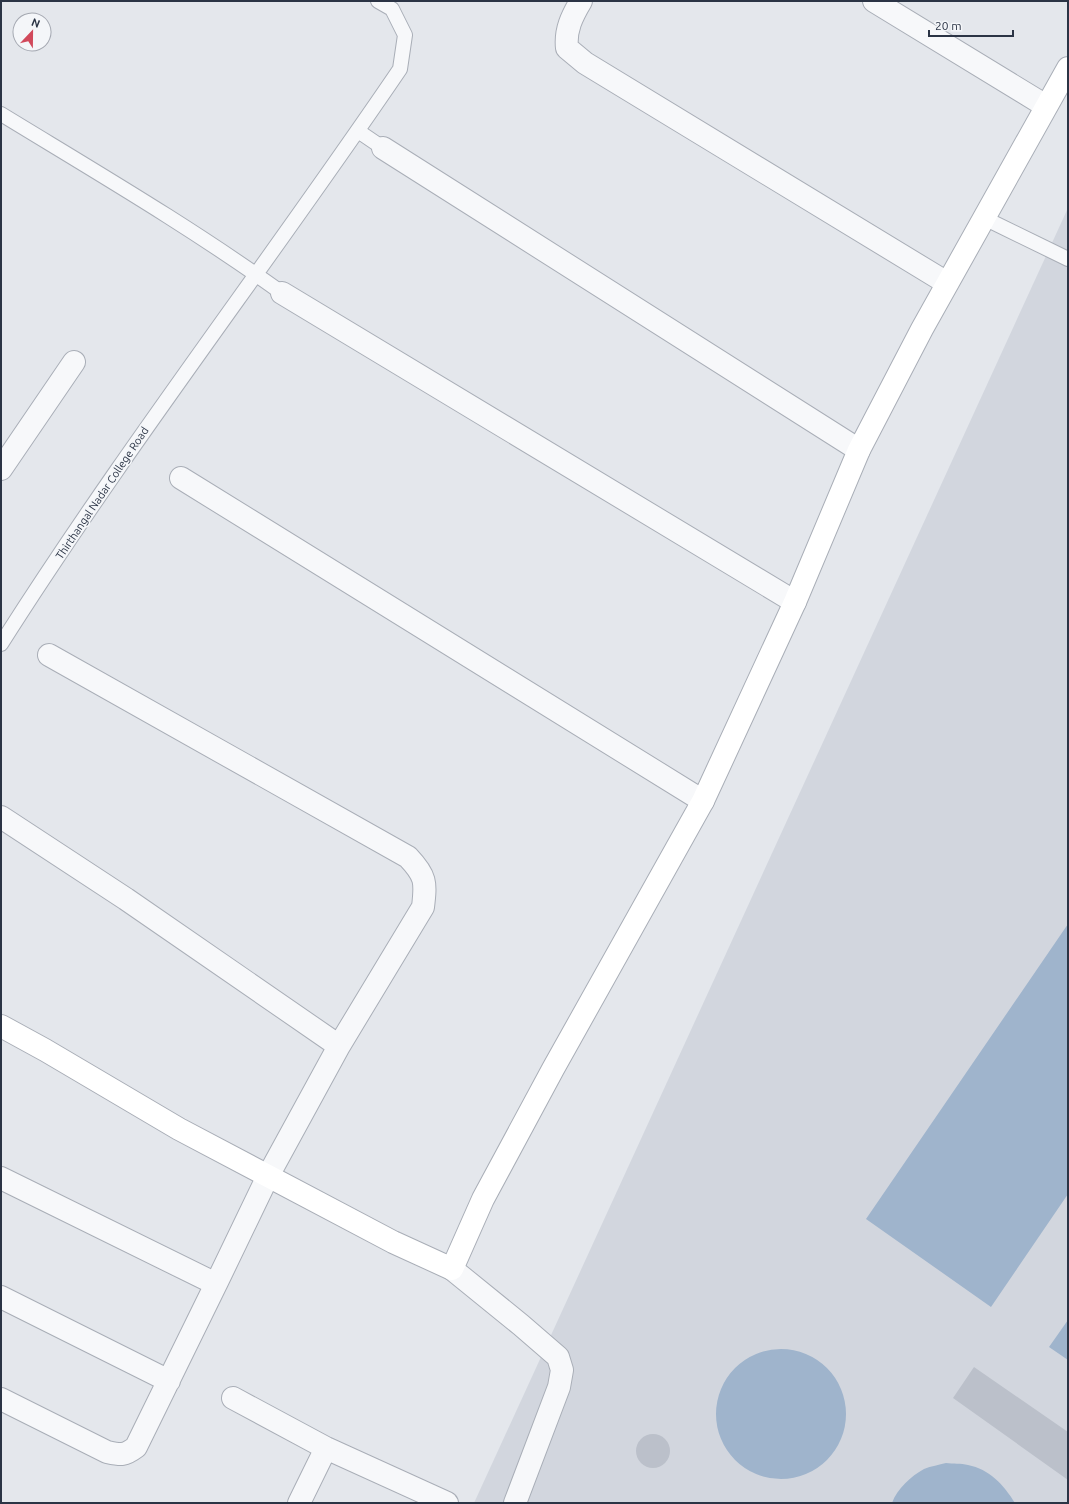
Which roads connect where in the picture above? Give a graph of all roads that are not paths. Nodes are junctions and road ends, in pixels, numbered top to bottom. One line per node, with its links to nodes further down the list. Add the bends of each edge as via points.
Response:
1 (378, 1): 7 (lane, Thirthangal Nadar College Road, via 392,9 405,35 400,69)
2 (581, 1): 12 (street, via 571,17 565,36 567,48 586,63)
3 (874, 1): 5 (street)
4 (1068, 68): 5 (street)
5 (1046, 106): 9 (street)
6 (1, 114): 11 (lane, via 156,209)
7 (358, 131): 8 (lane); 11 (lane, Thirthangal Nadar College Road)
8 (383, 148): 15 (street)
9 (984, 218): 10 (lane); 12 (street)
10 (1068, 259)
11 (256, 275): 13 (lane); 19 (lane, Thirthangal Nadar College Road, via 205,344)
12 (947, 284): 15 (street)
13 (282, 294): 18 (street)
14 (74, 362): 16 (street)
15 (859, 450): 18 (street)
16 (1, 469)
17 (181, 478): 21 (street)
18 (795, 602): 21 (street)
19 (1, 644)
20 (49, 655): 24 (street, via 408,857 417,866 424,877 423,907)
21 (703, 801): 27 (street, via 487,1192)
22 (1, 817): 24 (street, via 126,899)
23 (1, 1026): 25 (street, via 179,1129)
24 (339, 1046): 25 (street)
25 (268, 1176): 27 (street, via 393,1242); 28 (street)
26 (1, 1178): 28 (street)
27 (452, 1269): 36 (street, via 558,1357 562,1370 559,1387)
28 (216, 1284): 30 (street)
29 (1, 1297): 30 (street)
30 (169, 1382): 31 (street, via 136,1447 127,1454 107,1452)
31 (1, 1398)
32 (233, 1398): 33 (street)
33 (326, 1448): 34 (street); 35 (street)
34 (299, 1503)
35 (447, 1503)
36 (515, 1503)

